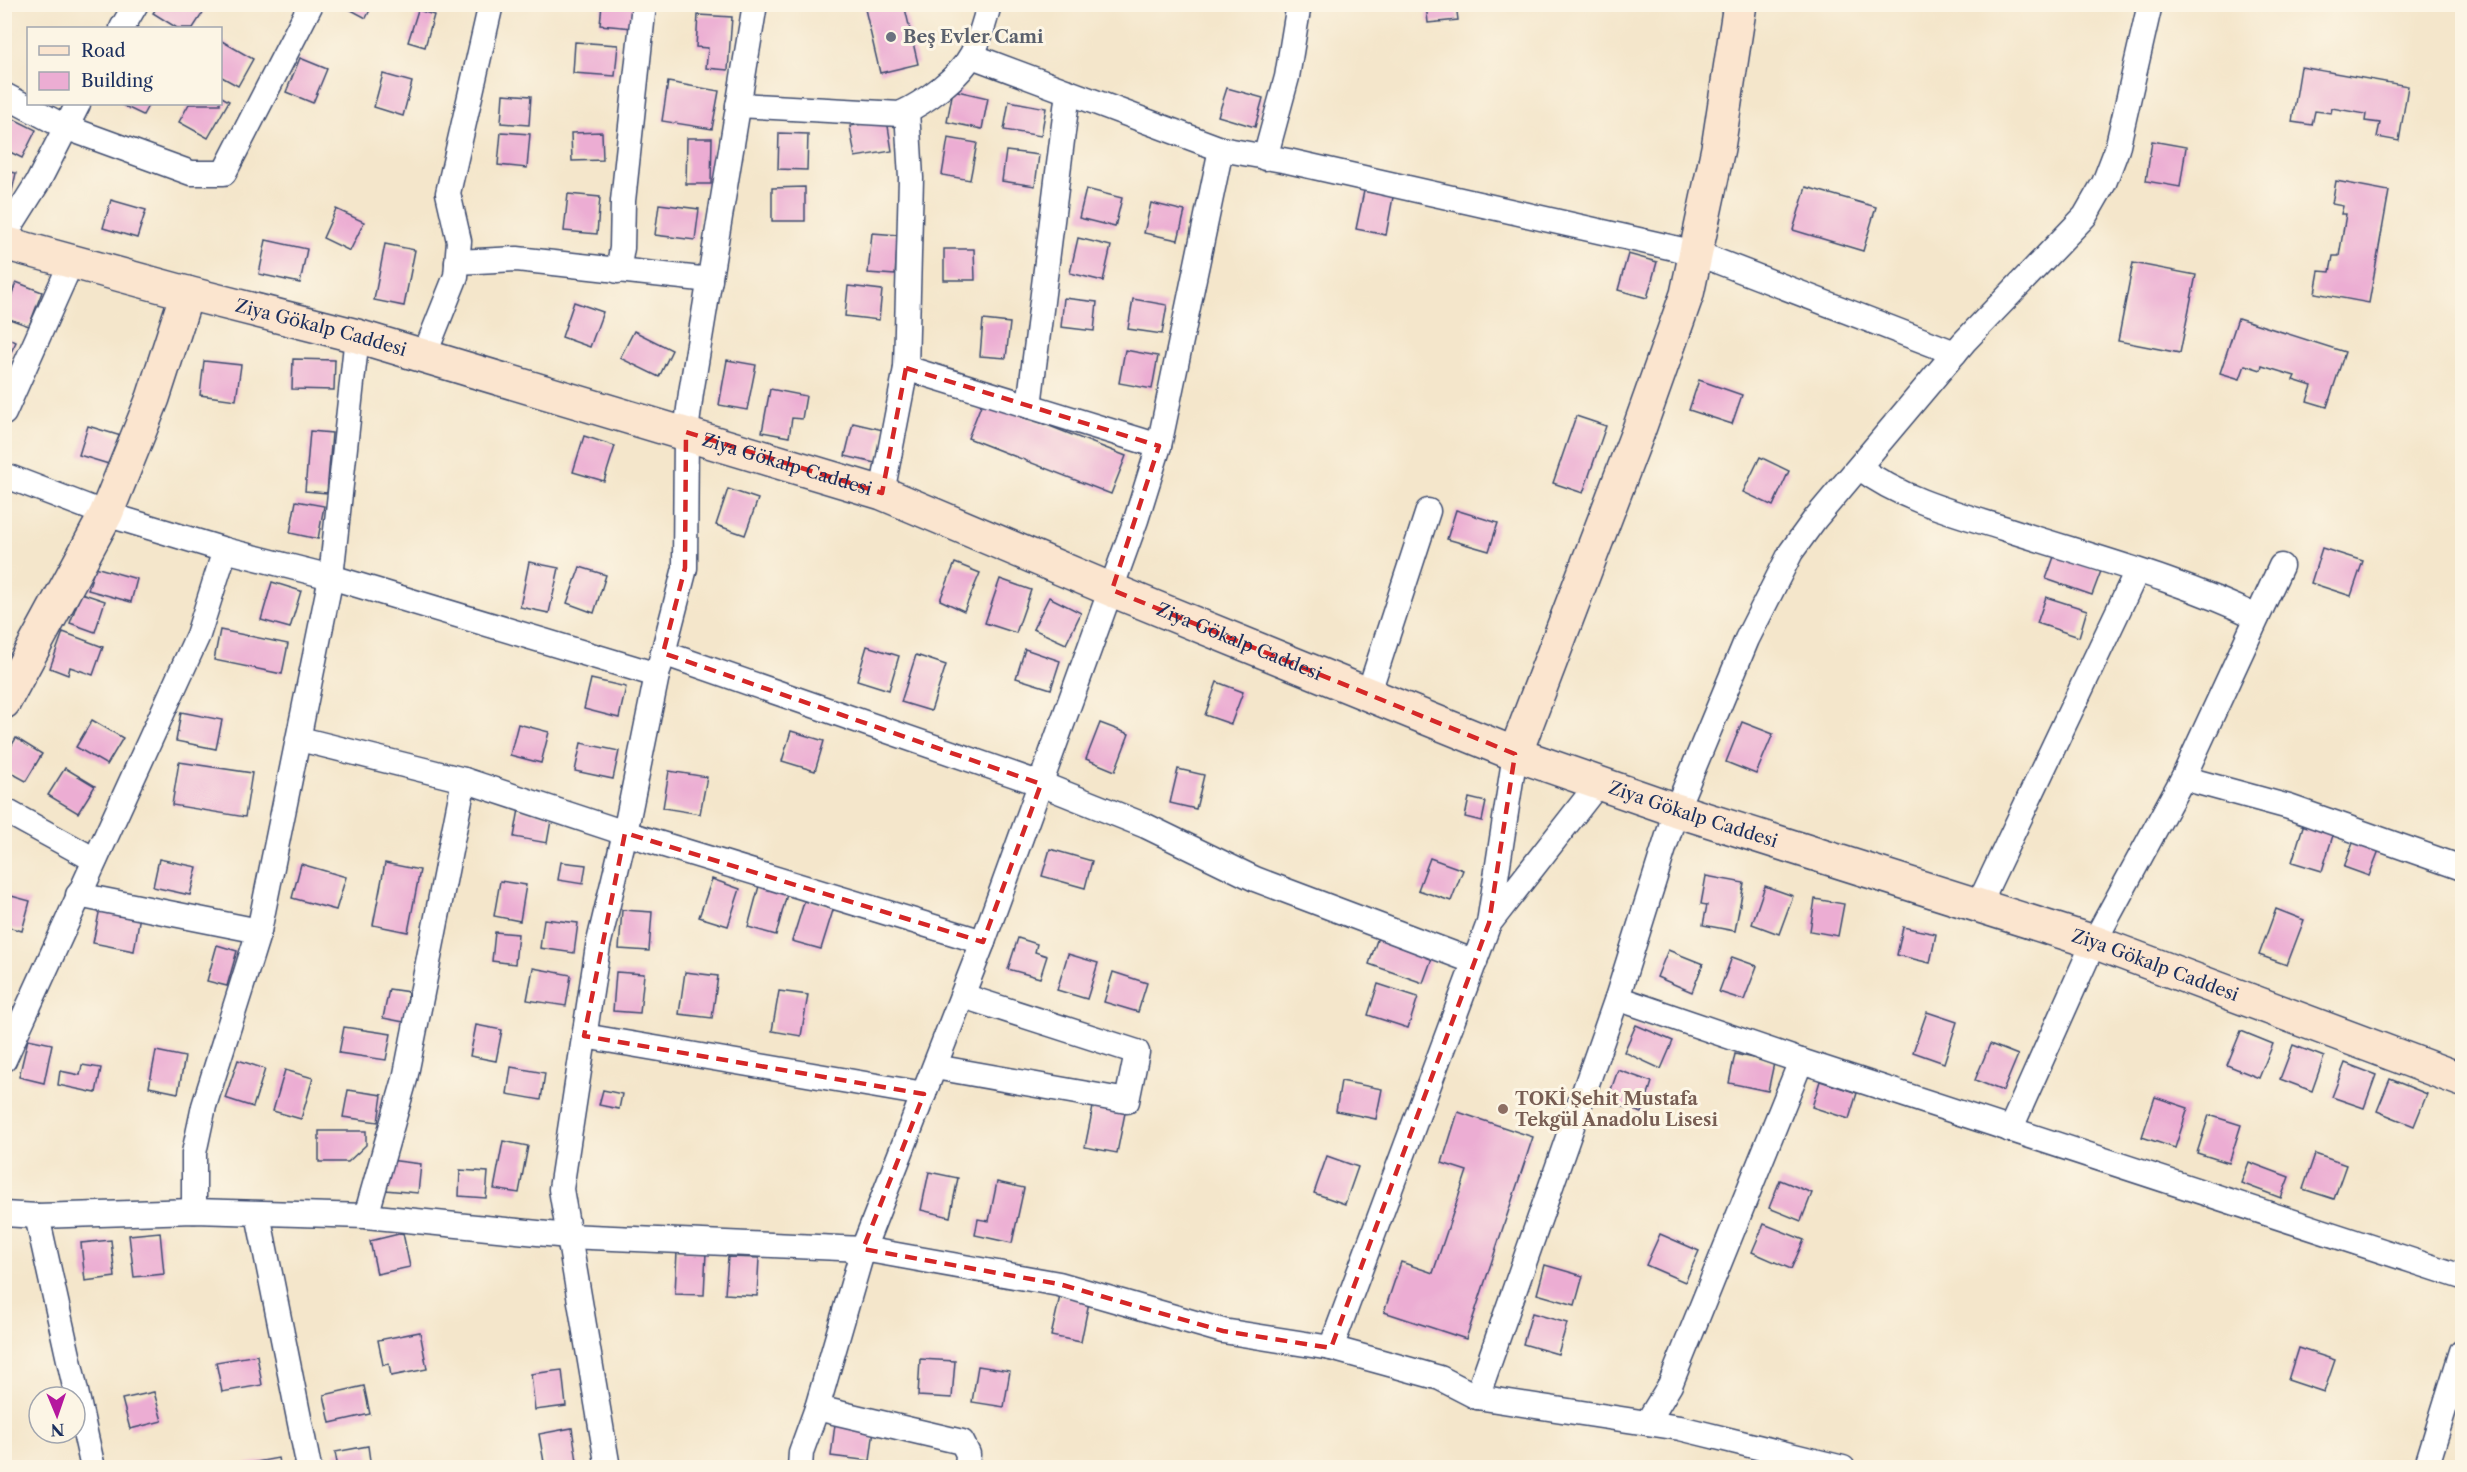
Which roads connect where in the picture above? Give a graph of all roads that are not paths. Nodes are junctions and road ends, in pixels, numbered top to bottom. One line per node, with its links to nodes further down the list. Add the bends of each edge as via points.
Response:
1 (136, 4): 10 (street)
2 (311, 4): 17 (street, via 224,172 191,173)
3 (491, 4): 23 (street, via 448,194 459,241)
4 (644, 4): 25 (street)
5 (754, 4): 15 (street)
6 (989, 4): 11 (street)
7 (1299, 4): 19 (street, via 1287,77)
8 (1740, 4): 22 (street, via 1718,148)
9 (2150, 4): 29 (street, via 2117,149 2104,183 2085,216)
10 (123, 27)
11 (972, 56): 12 (street); 16 (street, via 947,82)
12 (1068, 92): 18 (street); 32 (street)
13 (4, 94): 17 (street)
14 (77, 105): 17 (street)
15 (738, 105): 16 (street, via 858,113); 26 (street)
16 (907, 111): 31 (street, via 911,178)
17 (65, 127): 20 (street, via 38,182)
18 (1221, 149): 19 (street); 35 (street)
19 (1265, 158): 22 (street)
20 (4, 236)
21 (4, 243): 24 (street, Ziya Gökalp Caddesi)
22 (1696, 252): 29 (street); 51 (street, via 1687,294 1638,432)
23 (457, 262): 25 (street, via 517,259); 30 (street, via 456,276)
24 (71, 263): 27 (street, Ziya Gökalp Caddesi); 33 (street)
25 (618, 271): 26 (street)
26 (710, 280): 34 (street)
27 (187, 294): 28 (street, Ziya Gökalp Caddesi); 40 (street, via 153,398)
28 (357, 336): 30 (street, Ziya Gökalp Caddesi); 44 (street)
29 (1955, 353): 36 (street)
30 (424, 356): 34 (street, Ziya Gökalp Caddesi)
31 (906, 368): 32 (street); 38 (street)
32 (1029, 406): 35 (street)
33 (4, 413)
34 (686, 432): 38 (street, Ziya Gökalp Caddesi); 47 (street, via 685,568)
35 (1159, 446): 45 (street)
36 (1860, 468): 43 (street, via 1895,490 1941,509); 57 (street, via 1791,552 1747,639)
37 (4, 475): 40 (street)
38 (882, 494): 45 (street, Ziya Gökalp Caddesi)
39 (1428, 510): 48 (street)
40 (106, 514): 41 (street); 49 (street)
41 (225, 550): 44 (street); 59 (street, via 198,635)
42 (2281, 566): 46 (street)
43 (2137, 571): 46 (street, via 2212,595); 62 (street)
44 (331, 577): 47 (street); 50 (street)
45 (1112, 590): 48 (street, Ziya Gökalp Caddesi); 54 (street)
46 (2257, 616): 52 (street)
47 (660, 664): 54 (street); 58 (street)
48 (1368, 695): 51 (street, Ziya Gökalp Caddesi)
49 (4, 702)
50 (300, 739): 53 (street); 64 (street)
51 (1515, 754): 55 (street, Ziya Gökalp Caddesi); 63 (street)
52 (2183, 778): 60 (street, via 2289,807); 66 (street)
53 (464, 780): 58 (street); 81 (street, via 405,1079)
54 (1041, 784): 65 (street); 67 (street, via 1146,825 1255,879)
55 (1598, 784): 57 (street, Ziya Gökalp Caddesi); 63 (street)
56 (4, 810): 59 (street)
57 (1677, 810): 62 (street, Ziya Gökalp Caddesi); 69 (street)
58 (625, 833): 65 (street); 70 (street, via 598,946)
59 (95, 860): 61 (street)
60 (2463, 868)
61 (78, 895): 64 (street); 71 (street)
62 (1979, 904): 66 (street, Ziya Gökalp Caddesi)
63 (1489, 923): 67 (street)
64 (259, 931): 77 (street, via 204,1106 194,1153)
65 (983, 942): 68 (street)
66 (2094, 942): 74 (street, Ziya Gökalp Caddesi); 76 (street)
67 (1475, 962): 85 (street)
68 (963, 996): 73 (street); 73 (street, via 1137,1052 1127,1101)
69 (1617, 998): 72 (street); 87 (street)
70 (584, 1036): 75 (street); 82 (street, via 561,1190)
71 (4, 1060)
72 (1801, 1061): 76 (street); 89 (street, via 1670,1385)
73 (935, 1067): 75 (street)
74 (2463, 1080)
75 (924, 1094): 83 (street)
76 (2010, 1130): 84 (street)
77 (194, 1211): 79 (street); 80 (street)
78 (4, 1214): 80 (street)
79 (258, 1214): 81 (street); 91 (street)
80 (37, 1216): 90 (street)
81 (366, 1216): 82 (street)
82 (568, 1236): 83 (street); 92 (street)
83 (863, 1249): 85 (street, via 1059,1284 1223,1332); 88 (street)
84 (2463, 1277)
85 (1331, 1348): 87 (street, via 1440,1378)
86 (2463, 1351): 96 (street)
87 (1477, 1397): 89 (street)
88 (817, 1408): 93 (street, via 801,1452); 94 (street, via 962,1442 968,1454)
89 (1647, 1423): 95 (street)
90 (93, 1467)
91 (309, 1467)
92 (608, 1467)
93 (800, 1467)
94 (967, 1467)
95 (1843, 1467)
96 (2426, 1467)

